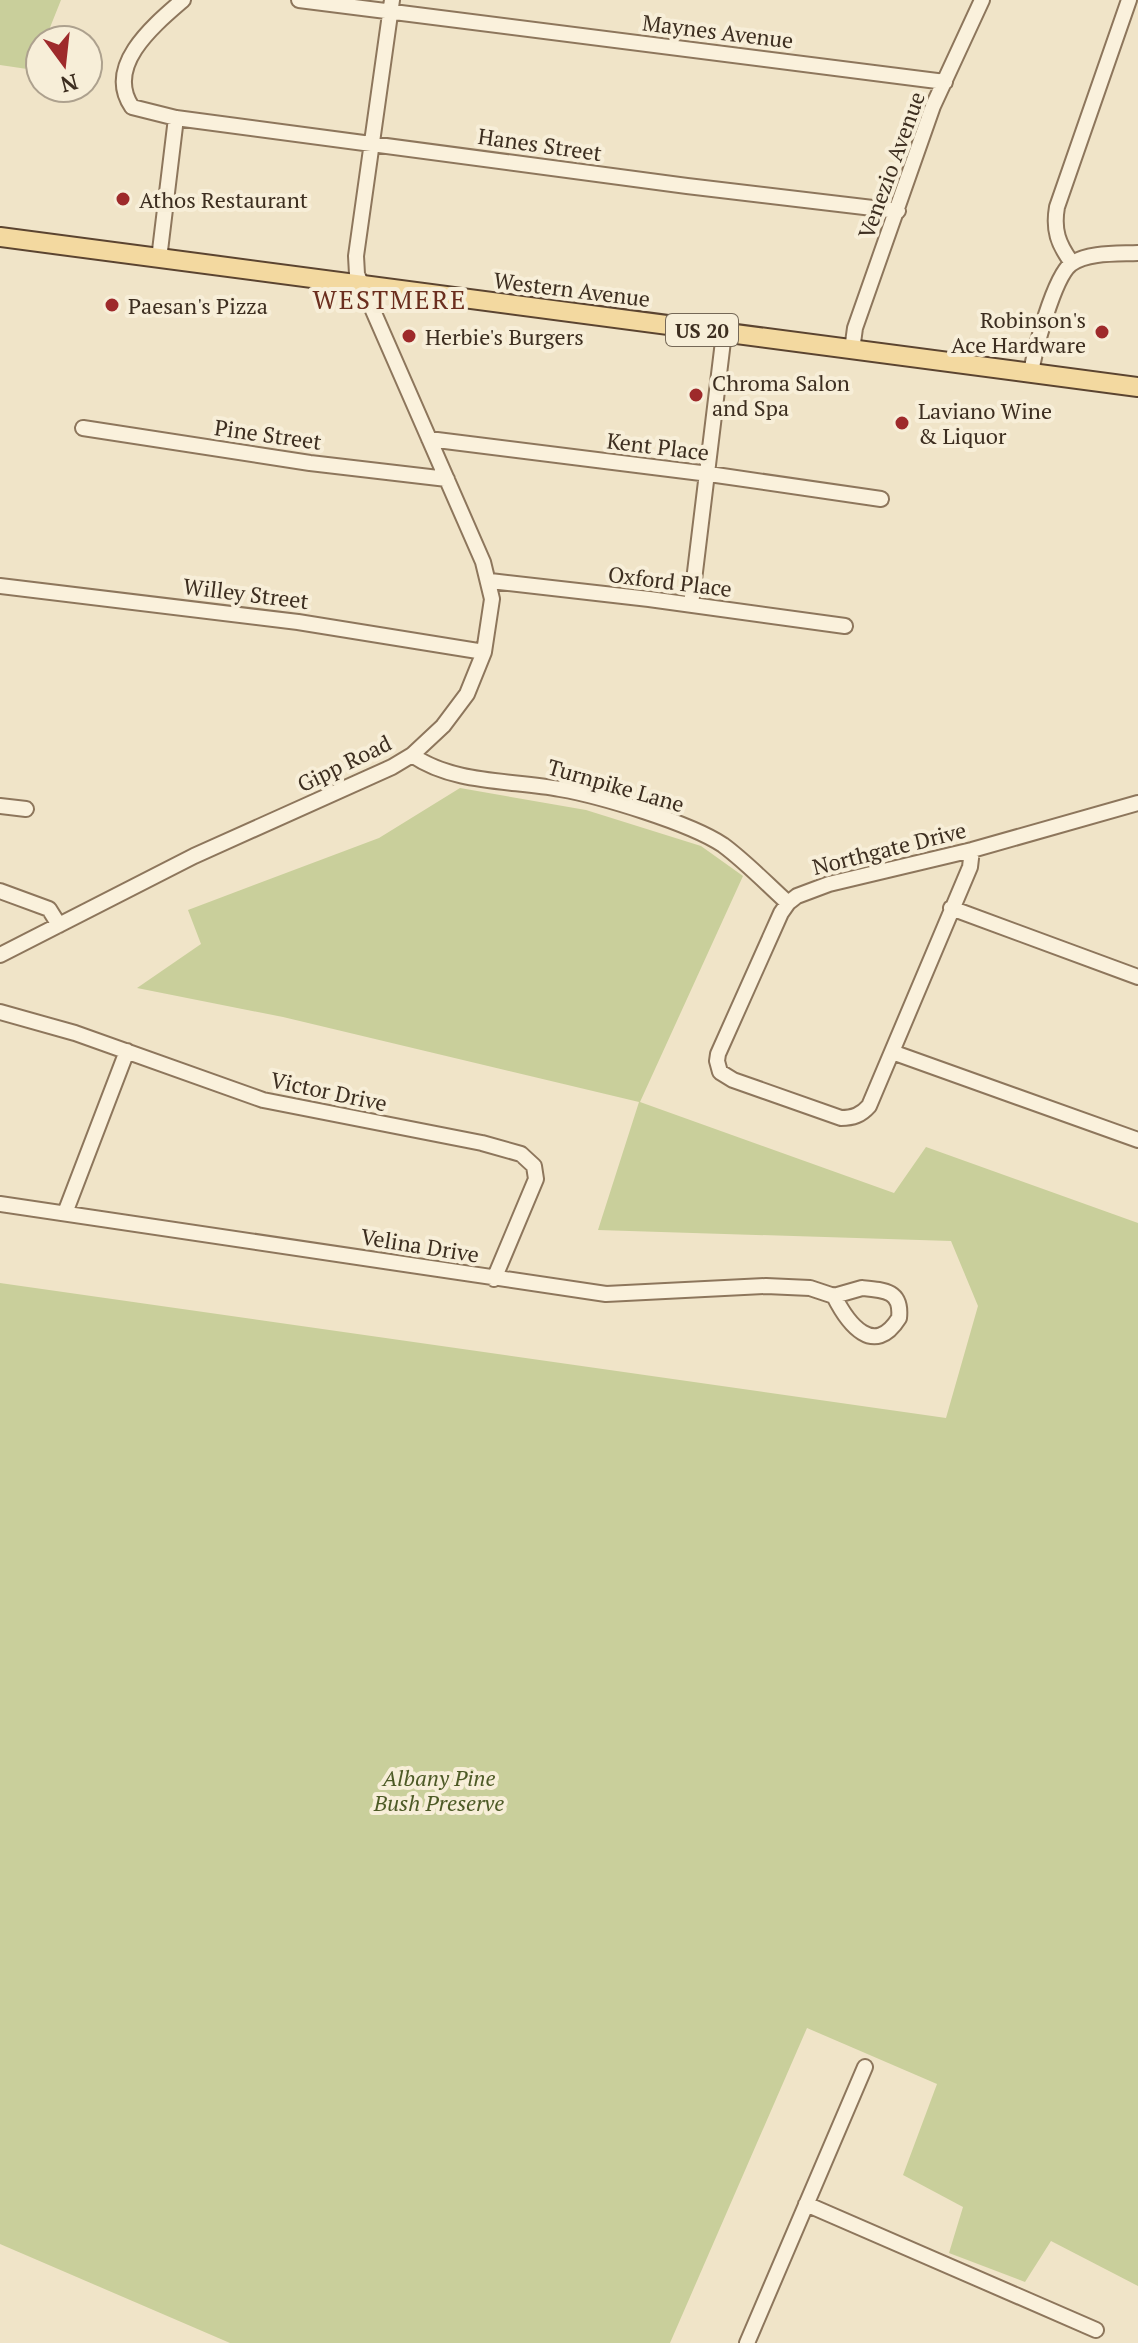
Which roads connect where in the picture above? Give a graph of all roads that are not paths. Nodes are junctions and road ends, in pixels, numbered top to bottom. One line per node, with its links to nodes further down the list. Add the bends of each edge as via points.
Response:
1 (183, 0): 7 (street, Hanes Street, via 146,33 123,77 124,96 132,107)
2 (299, 0): 5 (street, Maynes Avenue)
3 (982, 0): 6 (street, Venezio Avenue)
4 (1129, 0): 13 (street, via 1057,207 1056,236)
5 (392, 6): 6 (street, Maynes Avenue); 8 (street, Gipp Road)
6 (945, 82): 9 (street, Venezio Avenue)
7 (176, 118): 8 (street, Hanes Street); 12 (street)
8 (372, 144): 9 (street, Hanes Street); 14 (street, Gipp Road, via 356,256)
9 (898, 211): 16 (street, Venezio Avenue, via 855,328)
10 (0, 237): 12 (main road, Western Avenue / US 20)
11 (1138, 253): 13 (street)
12 (159, 259): 14 (main road, Western Avenue / US 20)
13 (1072, 263): 17 (street, via 1059,280)
14 (362, 287): 15 (main road, Western Avenue / US 20); 20 (street, Gipp Road)
15 (724, 333): 16 (main road, Western Avenue / US 20); 21 (street)
16 (852, 350): 17 (main road, Western Avenue / US 20)
17 (1031, 374): 18 (main road, Western Avenue / US 20)
18 (1138, 387)
19 (83, 428): 22 (street, Pine Street)
20 (429, 439): 21 (street, Kent Place); 22 (street, Gipp Road)
21 (709, 474): 23 (street, Kent Place); 26 (street)
22 (447, 479): 24 (street, Gipp Road)
23 (881, 499)
24 (490, 581): 26 (street, Oxford Place); 28 (street, Gipp Road)
25 (0, 586): 28 (street, Willey Street, via 298,622)
26 (691, 605): 27 (street, Oxford Place)
27 (845, 626)
28 (484, 652): 29 (street, Gipp Road, via 457,709)
29 (412, 755): 35 (street, Turnpike Lane, via 444,772 565,789 698,832 732,852); 37 (street, Gipp Road, via 141,881)
30 (1138, 803): 33 (street, Northgate Drive)
31 (0, 806): 32 (street)
32 (26, 809)
33 (972, 850): 35 (street, Northgate Drive, via 829,884); 36 (street)
34 (0, 891): 37 (street, via 42,905)
35 (788, 903): 42 (street, via 718,1054 720,1072 849,1118 869,1106)
36 (951, 908): 39 (street); 42 (street)
37 (59, 925): 38 (street, Gipp Road)
38 (0, 955)
39 (1138, 977)
40 (0, 1012): 41 (street, Victor Drive)
41 (127, 1051): 45 (street); 46 (street, Victor Drive, via 263,1100 482,1143 527,1157 536,1179)
42 (892, 1052): 43 (street)
43 (1138, 1140)
44 (0, 1204): 45 (street, Velina Drive)
45 (65, 1213): 46 (street, Velina Drive)
46 (494, 1279): 47 (street, Velina Drive, via 606,1294 766,1286 810,1288)
47 (834, 1296): 47 (street, Velina Drive, via 867,1336 885,1333 899,1318 899,1301 886,1291 852,1289)
48 (865, 2067): 49 (street)
49 (806, 2204): 50 (street); 51 (street)
50 (1096, 2330)
51 (747, 2343)

